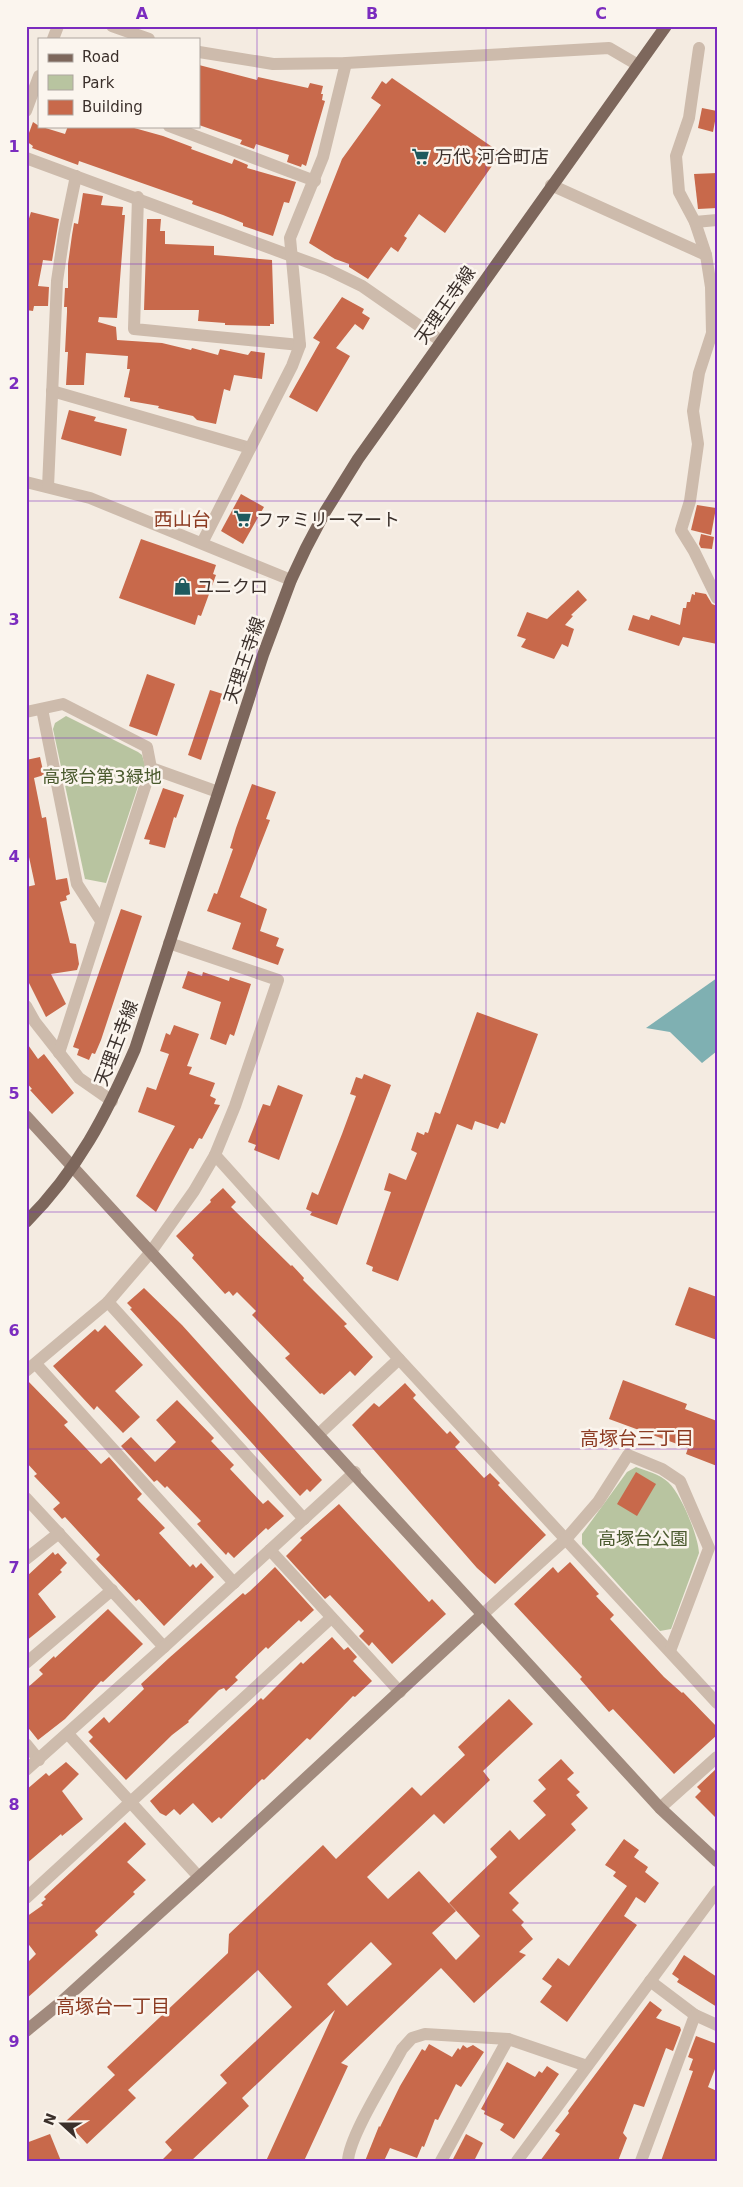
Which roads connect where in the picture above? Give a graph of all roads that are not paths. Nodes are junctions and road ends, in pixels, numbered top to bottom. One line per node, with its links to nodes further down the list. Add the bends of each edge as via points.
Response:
1 (58, 26): 4 (street)
2 (112, 26): 5 (street)
3 (664, 28): 9 (main road, 天理王寺線)
4 (53, 38)
5 (147, 38)
6 (699, 48): 19 (street, via 689,118 676,156 679,192)
7 (200, 52): 8 (street, via 273,64)
8 (346, 63): 9 (street, via 610,48); 15 (street)
9 (638, 65): 16 (main road, 天理王寺線)
10 (38, 80): 11 (street)
11 (26, 111)
12 (174, 128): 15 (street)
13 (26, 158): 14 (street)
14 (76, 176): 17 (street); 24 (street, via 58,281)
15 (315, 181): 21 (street, via 290,238)
16 (551, 185): 20 (street); 22 (main road, 天理王寺線)
17 (138, 198): 21 (street); 23 (street, via 134,329)
18 (717, 220): 19 (street)
19 (695, 222): 20 (street)
20 (706, 255): 30 (street, via 712,333 699,373 693,411 698,444 690,501 681,530)
21 (291, 256): 22 (street, via 362,286); 23 (street)
22 (441, 341): 29 (main road, 天理王寺線, via 325,512)
23 (300, 345): 25 (street)
24 (52, 391): 25 (street); 27 (street)
25 (250, 448): 28 (street)
26 (26, 482): 27 (street)
27 (48, 487): 28 (street, via 90,498)
28 (202, 543): 29 (street)
29 (291, 580): 34 (main road, 天理王寺線)
30 (717, 598)
31 (42, 709): 32 (street); 33 (street, via 63,704 147,747); 35 (street, via 78,884)
32 (26, 712)
33 (151, 768): 34 (street); 35 (street)
34 (218, 792): 36 (main road, 天理王寺線)
35 (101, 921): 38 (street)
36 (169, 943): 39 (main road, 天理王寺線, via 135,1048); 41 (street, via 278,980)
37 (26, 1006): 38 (street)
38 (59, 1053): 39 (street, via 79,1078)
39 (112, 1101): 42 (main road, 天理王寺線)
40 (26, 1116): 42 (street)
41 (215, 1155): 44 (street); 46 (street)
42 (74, 1168): 43 (main road, 天理王寺線); 44 (street)
43 (26, 1222)
44 (150, 1253): 45 (street); 48 (street)
45 (108, 1302): 47 (street); 51 (street)
46 (399, 1359): 48 (street); 53 (street)
47 (31, 1368): 56 (street)
48 (319, 1434): 49 (street)
49 (355, 1472): 51 (street); 58 (street)
50 (26, 1498): 52 (street)
51 (304, 1519): 54 (street)
52 (59, 1533): 55 (street); 57 (street)
53 (566, 1538): 58 (street); 61 (street); 61 (street, via 598,1502 628,1455 662,1469 680,1481 709,1548)
54 (270, 1550): 56 (street); 59 (street)
55 (26, 1559)
56 (234, 1583): 60 (street)
57 (112, 1590): 60 (street); 62 (street)
58 (482, 1615): 63 (street); 71 (street)
59 (331, 1618): 63 (street); 70 (street)
60 (164, 1648): 65 (street)
61 (670, 1651): 64 (street)
62 (26, 1663)
63 (400, 1692): 73 (street)
64 (717, 1703)
65 (68, 1734): 68 (street); 70 (street)
66 (26, 1744): 68 (street)
67 (717, 1756): 71 (street)
68 (39, 1760): 69 (street)
69 (26, 1770)
70 (130, 1802): 73 (street); 75 (street)
71 (660, 1808): 72 (street)
72 (717, 1861)
73 (199, 1877): 79 (street)
74 (717, 1891): 76 (street)
75 (26, 1898)
76 (650, 1981): 77 (street); 81 (street)
77 (695, 2014): 78 (street); 85 (street)
78 (717, 2025)
79 (26, 2031)
80 (508, 2038): 81 (street); 82 (street, via 425,2034 412,2038 402,2049 348,2149); 83 (street)
81 (587, 2066): 84 (street)
82 (348, 2161)
83 (441, 2161)
84 (517, 2161)
85 (641, 2161)

